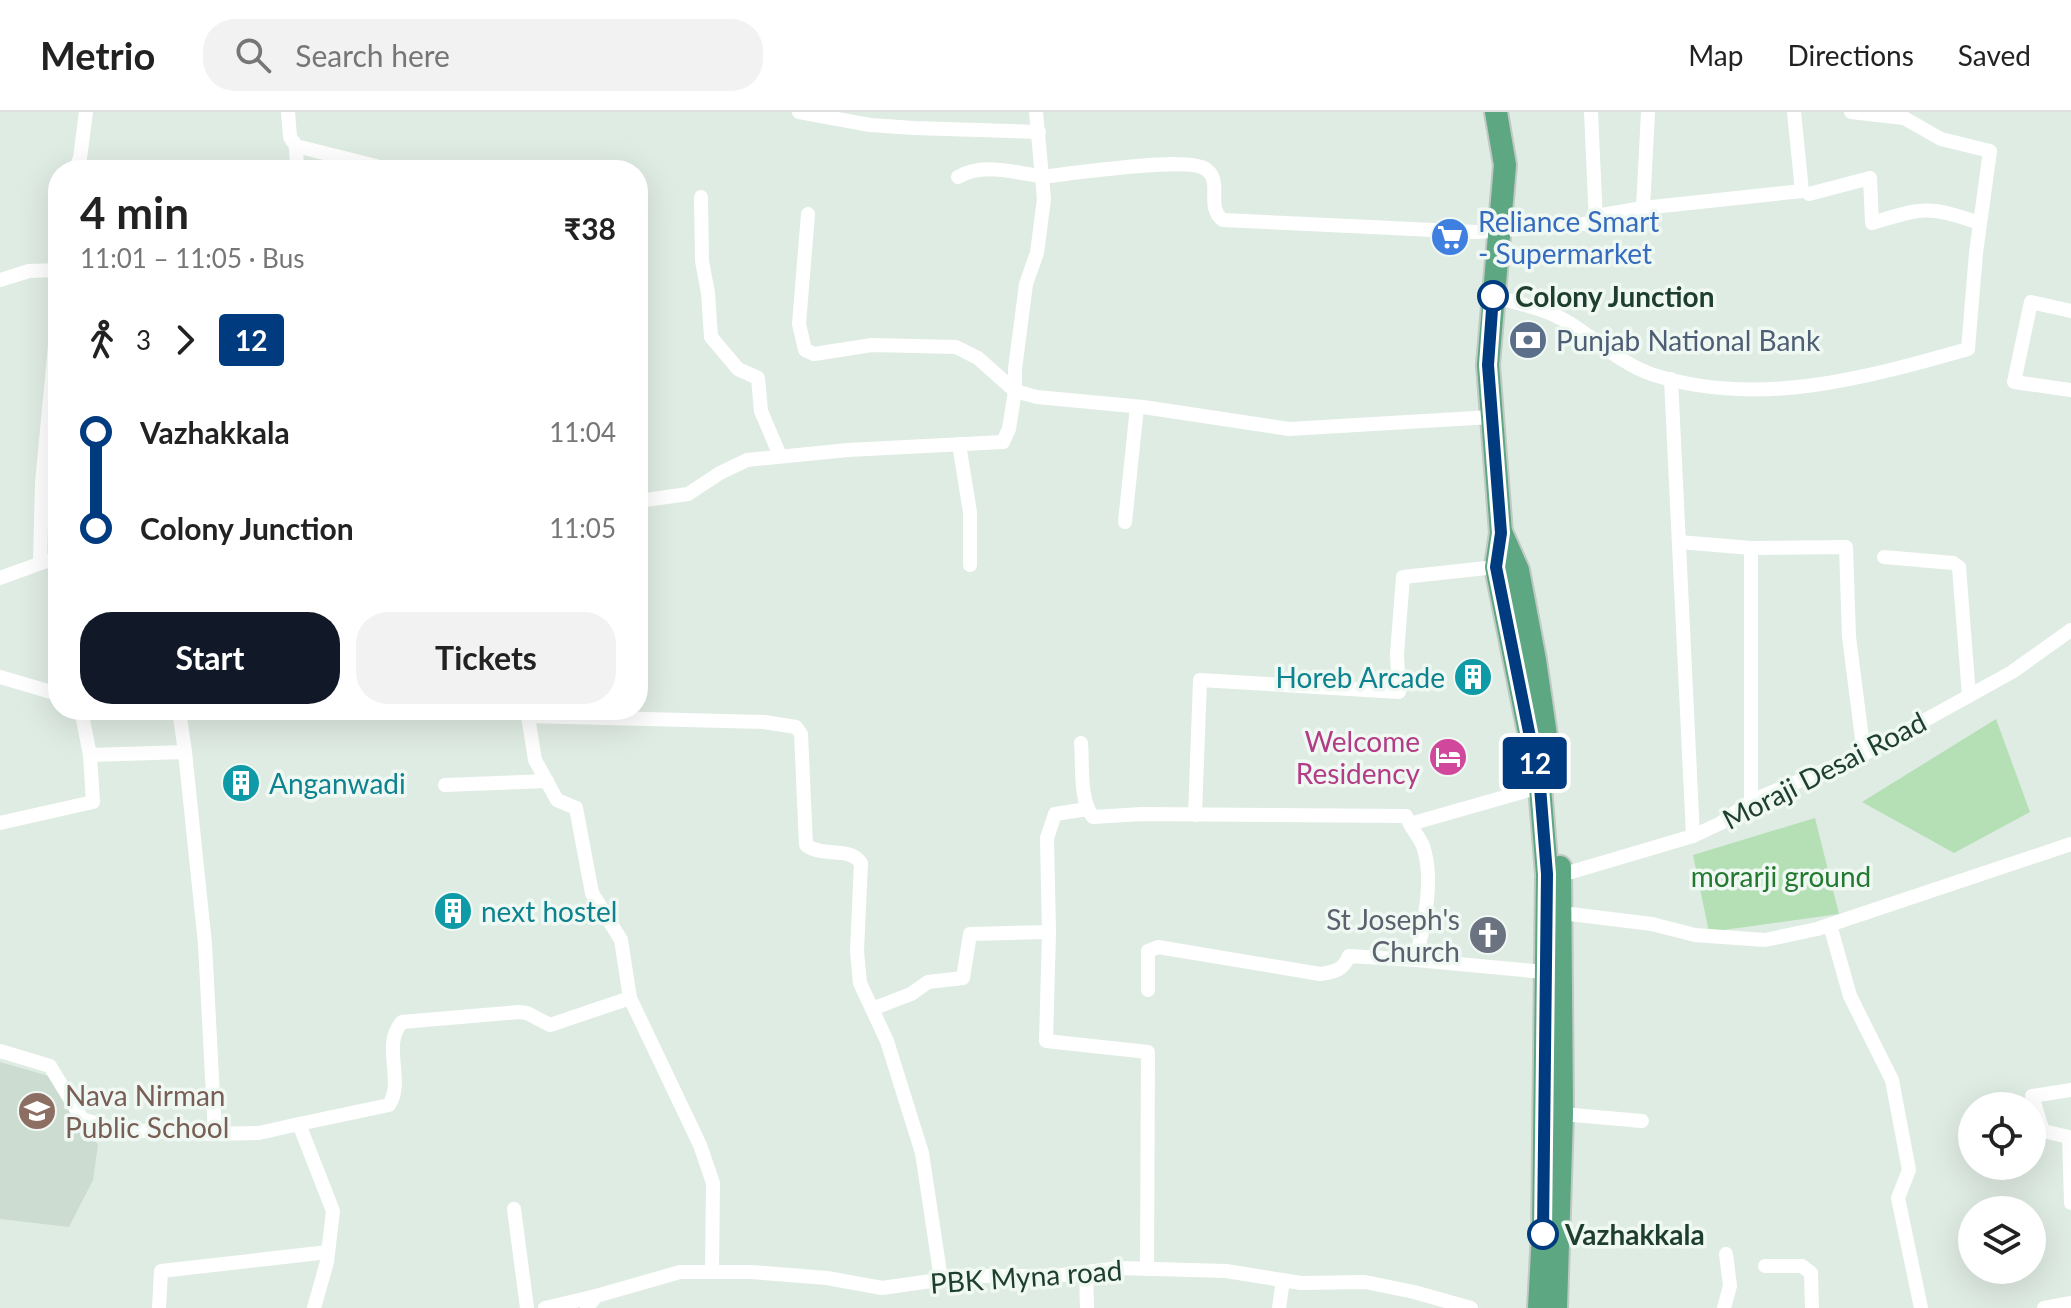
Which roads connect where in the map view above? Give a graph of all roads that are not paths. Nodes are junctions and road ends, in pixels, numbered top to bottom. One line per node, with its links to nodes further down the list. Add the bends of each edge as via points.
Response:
1 (86, 112): 12 (street)
2 (288, 112): 11 (street)
3 (799, 112): 10 (street, via 870,125)
4 (1036, 112): 10 (street)
5 (1496, 112): 23 (main road, via 1505,165)
6 (1591, 112): 21 (street)
7 (1648, 112): 19 (street)
8 (1794, 112): 19 (street, via 1802,191)
9 (1851, 112): 22 (street, via 1904,118 1941,139 1990,151)
10 (1039, 132): 15 (street)
11 (296, 146): 13 (street); 14 (street)
12 (79, 160)
13 (297, 160)
14 (352, 160)
15 (1042, 176): 16 (street, via 971,169); 23 (street, via 1195,165 1213,180 1213,206 1223,220); 30 (street, via 1044,199 1037,253 1026,284)
16 (958, 177)
17 (1809, 194): 22 (street, via 1870,178 1872,223 1920,209)
18 (701, 197): 35 (street, via 711,337 738,369 758,378 761,411)
19 (1643, 208): 21 (street)
20 (808, 214): 30 (street, via 799,324 805,350 814,354 872,345 956,347 978,358)
21 (1596, 216): 23 (street, via 1596,223)
22 (1979, 223): 28 (street, via 1969,348 1825,385 1745,389)
23 (1497, 230): 26 (main road)
24 (48, 270): 25 (street)
25 (0, 280)
26 (1493, 296): 28 (street, via 1553,314 1624,361); 32 (main road, via 1488,365)
27 (2071, 311): 29 (street, via 2031,302 2014,382)
28 (1671, 379): 39 (street)
29 (2071, 390)
30 (1015, 391): 31 (street); 34 (street, via 1003,442)
31 (1137, 407): 32 (street, via 1289,429); 37 (street)
32 (1492, 417): 38 (main road)
33 (48, 420): 43 (street)
34 (959, 444): 35 (street); 44 (street, via 970,512)
35 (780, 456): 36 (street, via 747,460 688,494)
36 (648, 500)
37 (1125, 522)
38 (1501, 533): 45 (main road); 48 (main road, via 1518,570)
39 (1679, 542): 40 (street); 68 (street)
40 (1751, 548): 58 (street, via 1846,547 1849,637); 63 (street)
41 (1884, 557): 51 (street, via 1959,567)
42 (48, 560): 43 (street)
43 (40, 563): 46 (street)
44 (970, 565)
45 (1496, 567): 48 (main road); 65 (street, via 1403,577 1399,692 1200,680)
46 (0, 578)
47 (2071, 630): 51 (street, Moraji Desai Road)
48 (1524, 654): 62 (main road); 70 (main road, via 1552,781)
49 (0, 677): 50 (street)
50 (48, 691)
51 (1969, 696): 58 (street, Moraji Desai Road)
52 (648, 718): 78 (street, via 796,727 801,734 806,845 816,852 850,854 861,863 857,951 860,983)
53 (83, 720): 59 (street)
54 (180, 720): 57 (street)
55 (528, 720): 60 (street, via 535,760)
56 (1081, 743): 64 (street)
57 (185, 752): 59 (street); 84 (street, via 205,944)
58 (1864, 754): 63 (street, Moraji Desai Road)
59 (90, 755): 66 (street, via 93,802)
60 (547, 781): 61 (street); 77 (street, via 557,800 576,808 592,893 621,940)
61 (445, 785)
62 (1540, 787): 67 (street); 75 (main road, via 1547,874)
63 (1751, 801): 68 (street, Moraji Desai Road)
64 (1087, 809): 65 (street, via 1093,817); 73 (street, via 1055,814 1047,838)
65 (1195, 815): 67 (street, via 1406,816)
66 (0, 823)
67 (1410, 824): 74 (street, via 1423,847 1427,877)
68 (1693, 836): 70 (street, Moraji Desai Road)
69 (2071, 844): 72 (street)
70 (1561, 875): 71 (main road)
71 (1562, 913): 72 (street, via 1695,935 1765,940); 81 (main road)
72 (1830, 925): 108 (street, via 1850,996 1892,1080 1909,1170 1898,1198)
73 (1049, 932): 78 (street, via 970,934 963,978 928,982); 90 (street, via 1046,1041 1148,1052)
74 (1416, 960): 75 (street); 76 (street, via 1349,956 1336,972 1320,974 1158,947 1148,951)
75 (1544, 972): 104 (main road)
76 (1148, 990)
77 (630, 998): 83 (street, via 550,1025 518,1012 402,1022 393,1036 395,1094 389,1105); 91 (street, via 713,1183)
78 (872, 1009): 93 (street, via 922,1153)
79 (0, 1051): 84 (street, via 50,1066 82,1119 117,1130)
80 (2071, 1090): 85 (street, via 2032,1096 2043,1131 2069,1137)
81 (1562, 1114): 82 (street); 105 (main road)
82 (1642, 1121)
83 (299, 1124): 84 (street, via 259,1133); 87 (street, via 333,1211)
84 (215, 1134)
85 (2071, 1203)
86 (514, 1209): 99 (street)
87 (328, 1252): 97 (street, via 161,1271); 98 (street)
88 (1726, 1254): 106 (street, via 1730,1286)
89 (1765, 1266): 107 (street, via 1802,1266 1811,1273)
90 (1147, 1269): 92 (street, PBK Myna road); 94 (street, PBK Myna road, via 1226,1271)
91 (712, 1272): 93 (street, PBK Myna road, via 827,1278 882,1288); 95 (street, PBK Myna road, via 680,1272)
92 (1086, 1272): 93 (street, PBK Myna road); 101 (street)
93 (941, 1279)
94 (1283, 1280): 102 (street); 103 (street, PBK Myna road, via 1365,1282)
95 (591, 1302): 100 (street, PBK Myna road)
96 (2071, 1303): 109 (street)
97 (159, 1308)
98 (314, 1308)
99 (527, 1308)
100 (545, 1308)
101 (1087, 1308)
102 (1279, 1308)
103 (1471, 1308)
104 (1539, 1308)
105 (1556, 1308)
106 (1724, 1308)
107 (1812, 1308)
108 (1921, 1308)
109 (2044, 1308)

